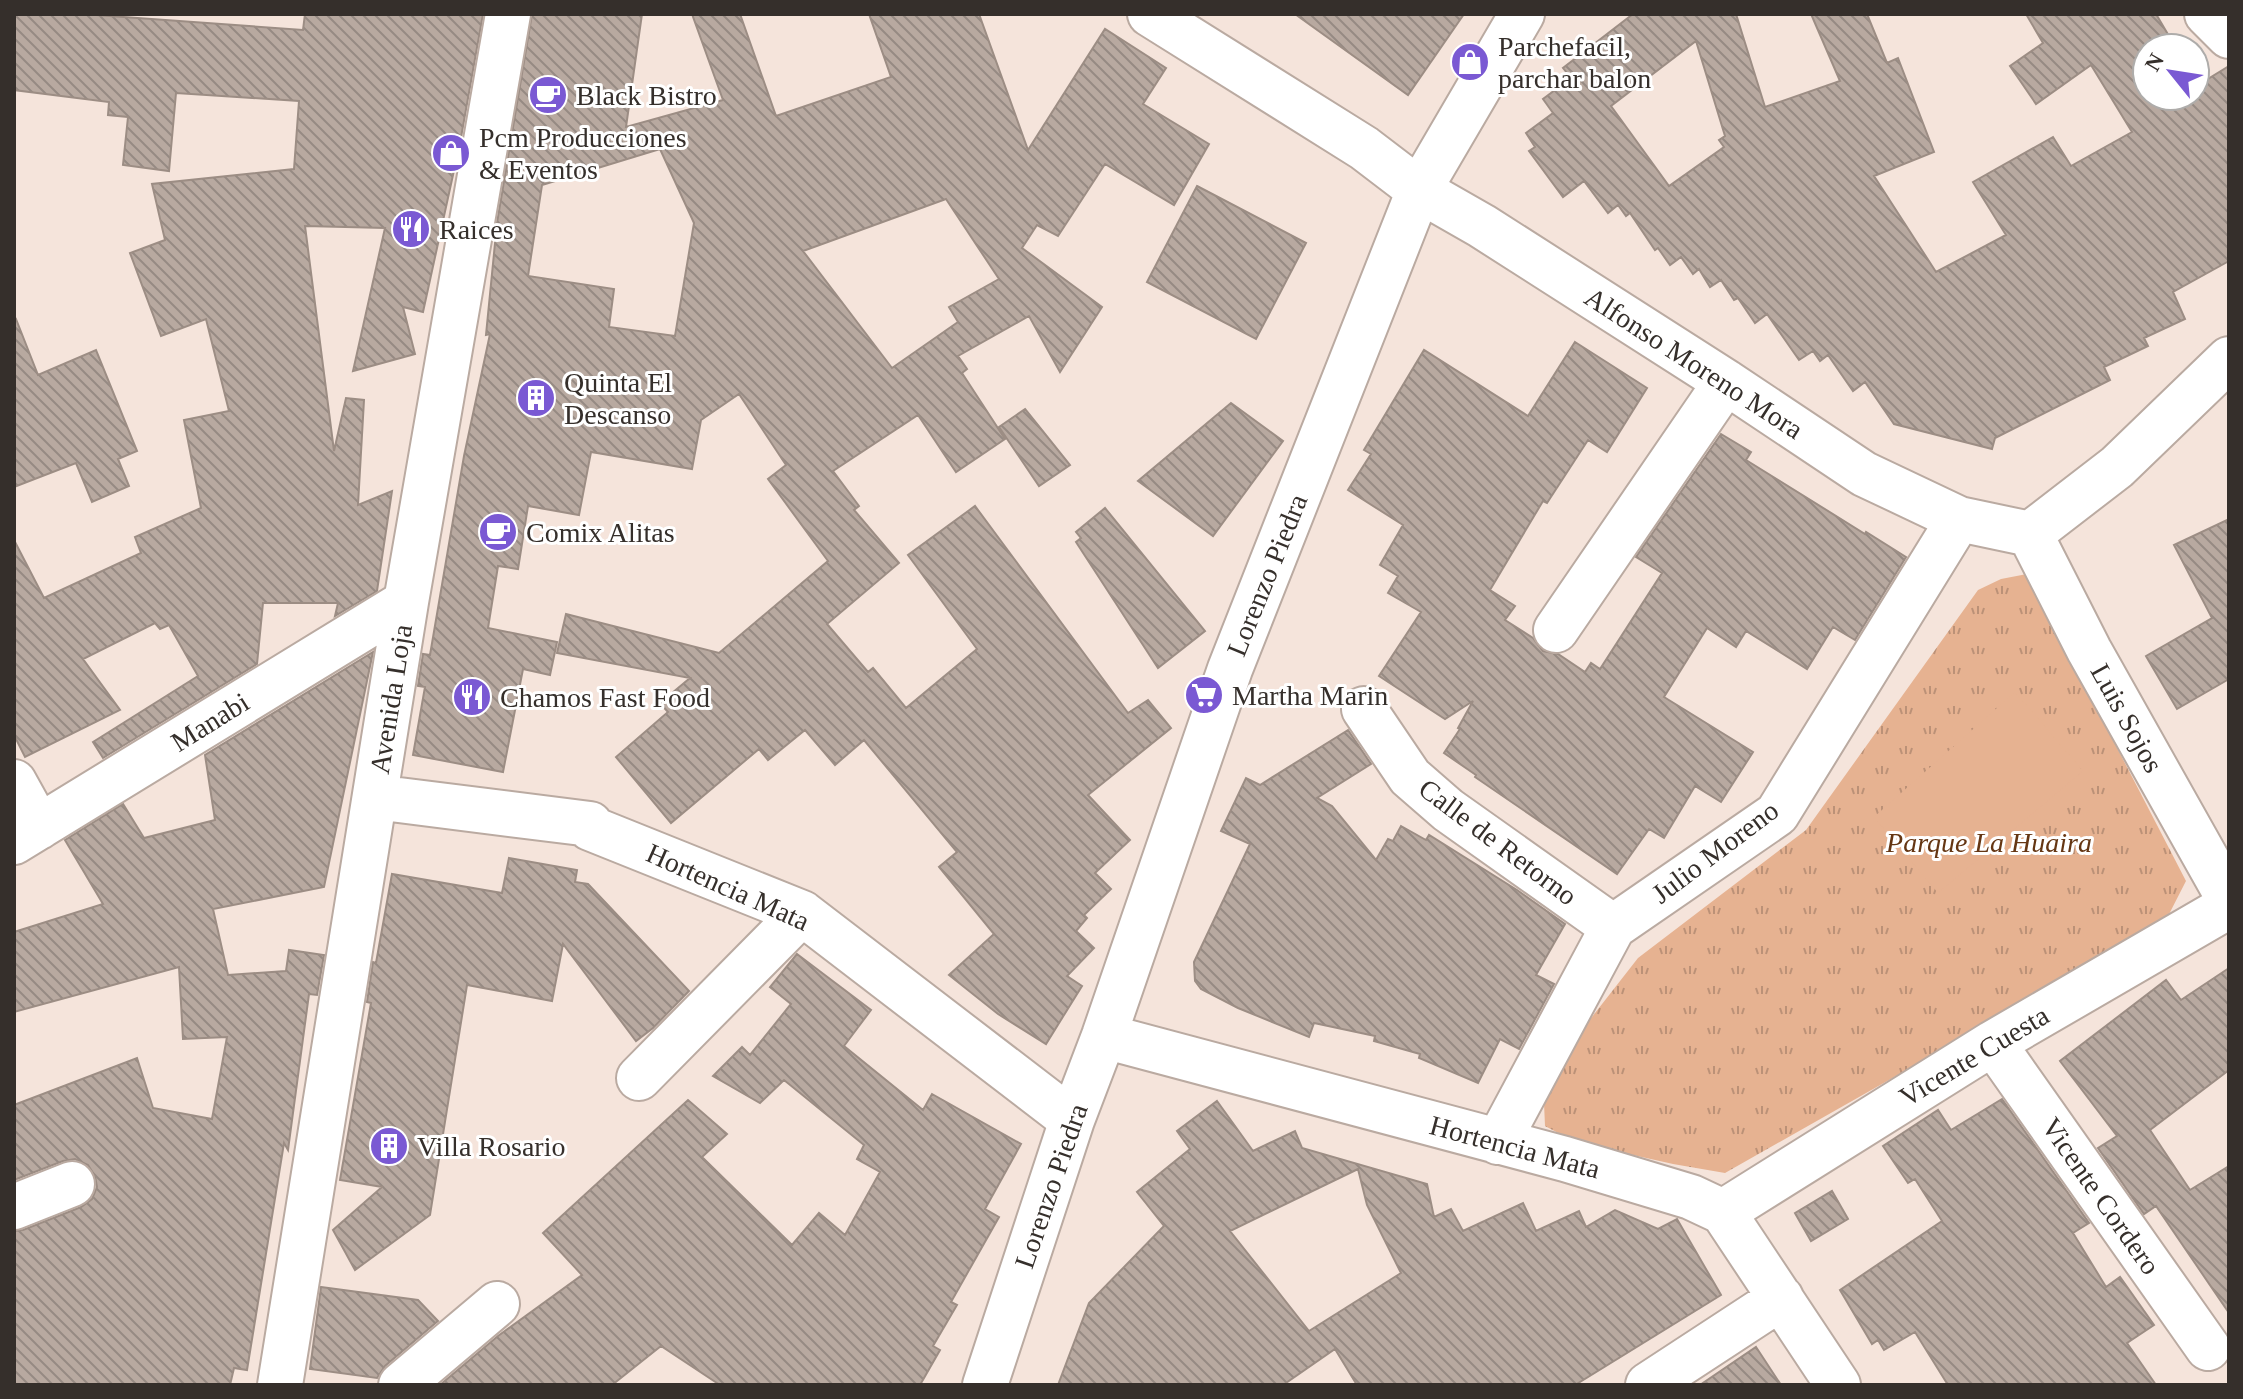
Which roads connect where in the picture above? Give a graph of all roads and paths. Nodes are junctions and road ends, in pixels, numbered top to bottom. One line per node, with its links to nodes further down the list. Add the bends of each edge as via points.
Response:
1 (508, 14): 11 (street, Avenida Loja)
2 (1150, 14): 6 (street, Alfonso Moreno Mora, via 1364,148)
3 (1522, 14): 6 (street, Lorenzo Piedra)
4 (2207, 14): 5 (street)
5 (2229, 36)
6 (1419, 190): 8 (street, Alfonso Moreno Mora); 21 (street, Lorenzo Piedra, via 1230,669)
7 (2229, 359): 10 (street, via 2117,467)
8 (1726, 382): 9 (street, Alfonso Moreno Mora, via 1864,474); 12 (street)
9 (1959, 519): 10 (street, Alfonso Moreno Mora); 20 (street, Julio Moreno, via 1777,814)
10 (2030, 534): 17 (street, Luis Sojos)
11 (406, 602): 15 (street, Avenida Loja); 16 (street, Manabi)
12 (1556, 630)
13 (1364, 709): 20 (street, Calle de Retorno, via 1410,777)
14 (14, 782): 16 (street)
15 (375, 797): 19 (street, Hortencia Mata, via 590,824); 32 (street, Avenida Loja)
16 (27, 834)
17 (2229, 899)
18 (2229, 906): 22 (street, Vicente Cuesta)
19 (802, 913): 23 (street); 24 (street, Hortencia Mata)
20 (1613, 927): 25 (street, Julio Moreno)
21 (1104, 1036): 24 (street, Lorenzo Piedra); 25 (street, Hortencia Mata)
22 (1993, 1043): 28 (street, Vicente Cuesta); 31 (street, Vicente Cordero)
23 (639, 1078)
24 (1072, 1120): 34 (street, Lorenzo Piedra)
25 (1498, 1142): 28 (street, Hortencia Mata, via 1691,1197)
26 (72, 1184): 27 (street)
27 (14, 1207)
28 (1723, 1212): 29 (street)
29 (1781, 1298): 35 (street); 36 (street)
30 (497, 1304): 33 (street)
31 (2208, 1348)
32 (280, 1385)
33 (401, 1385)
34 (985, 1385)
35 (1648, 1385)
36 (1838, 1385)

